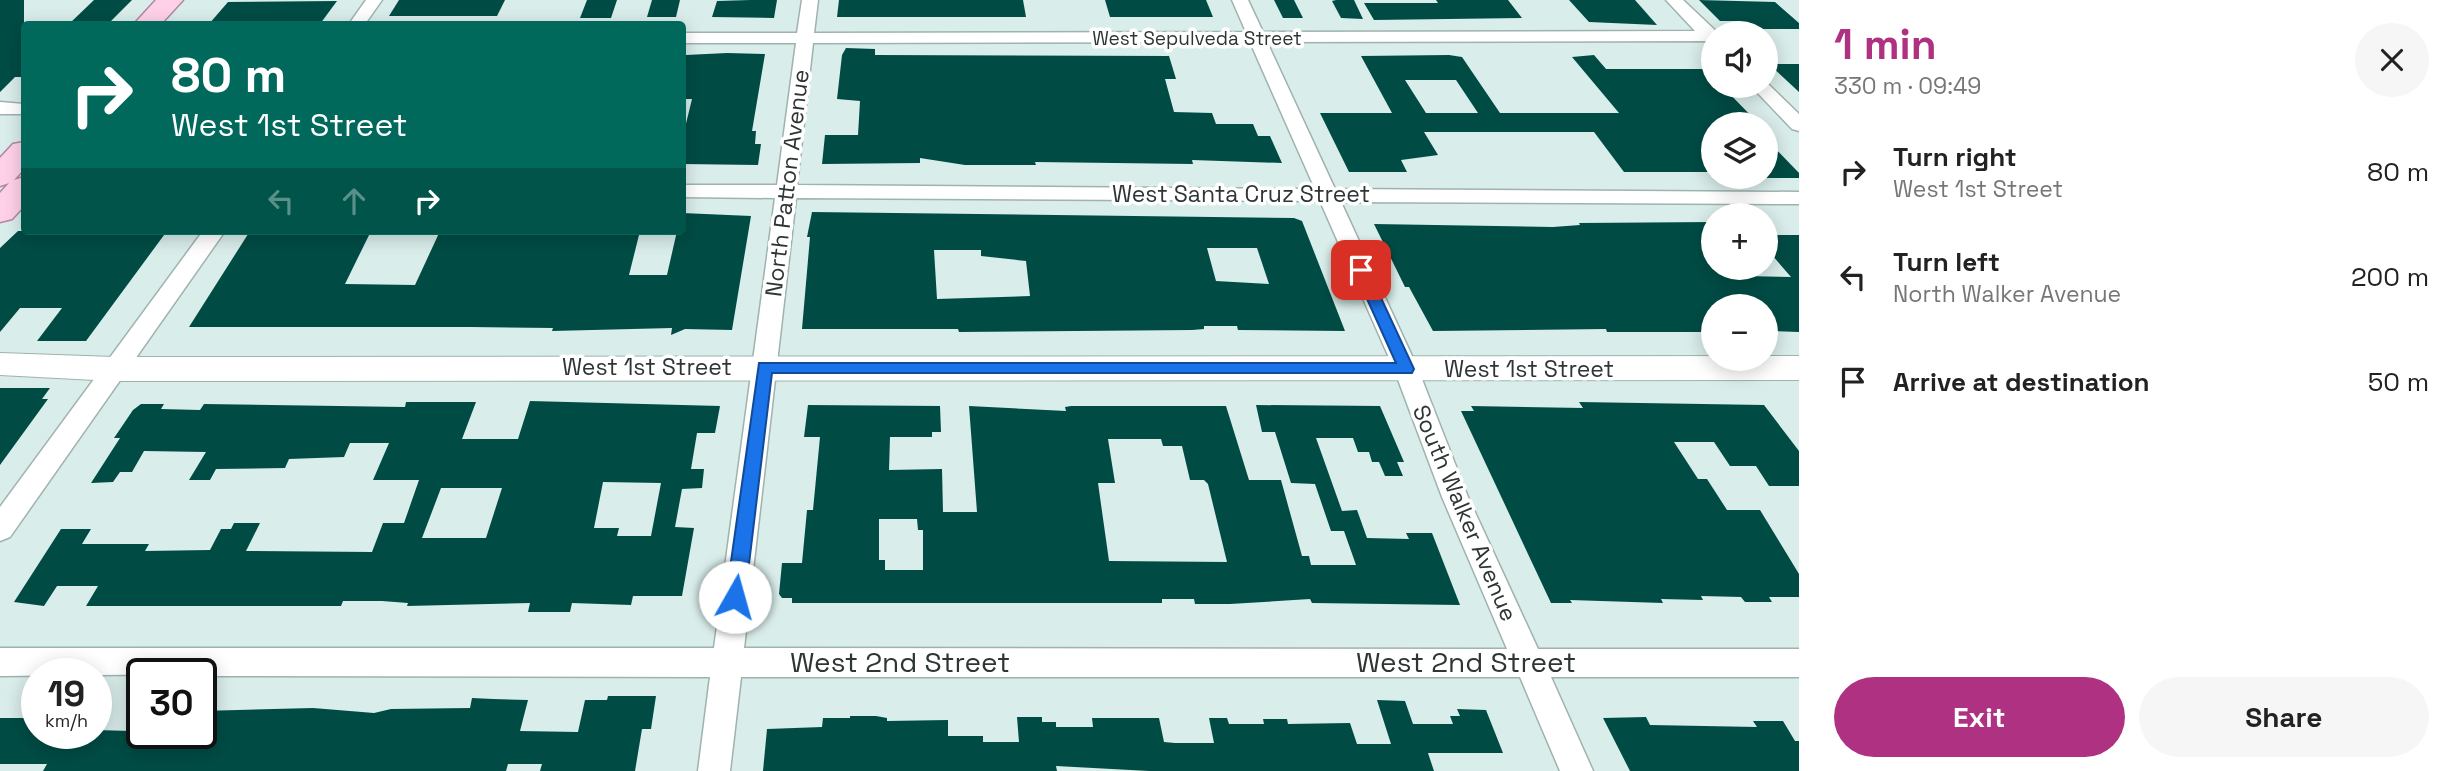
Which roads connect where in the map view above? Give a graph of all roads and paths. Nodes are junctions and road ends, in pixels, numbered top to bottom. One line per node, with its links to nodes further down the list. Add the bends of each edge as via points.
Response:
1 (170, 0): 7 (main road)
2 (196, 0): 8 (main road)
3 (374, 0): 9 (street)
4 (810, 0): 13 (street, North Patton Avenue)
5 (1240, 0): 14 (street, South Walker Avenue)
6 (1674, 0): 10 (street)
7 (150, 21)
8 (176, 21)
9 (359, 21)
10 (1701, 26)
11 (1701, 37): 14 (street, West Sepulveda Street)
12 (686, 38): 13 (street, West Sepulveda Street)
13 (805, 38): 14 (street, West Sepulveda Street); 23 (street, North Patton Avenue)
14 (1256, 38): 24 (street, South Walker Avenue)
15 (1790, 107): 18 (street)
16 (0, 108): 17 (street)
17 (21, 109)
18 (1799, 125)
19 (21, 154): 20 (main road)
20 (0, 176)
21 (21, 190): 26 (main road)
22 (686, 191): 23 (street, West Santa Cruz Street)
23 (785, 191): 24 (street, West Santa Cruz Street); 29 (street, North Patton Avenue)
24 (1327, 194): 25 (street, West Santa Cruz Street); 31 (street, South Walker Avenue)
25 (1799, 198)
26 (0, 212)
27 (211, 235): 30 (street)
28 (0, 364): 30 (street, West 1st Street)
29 (764, 367): 30 (street, West 1st Street); 31 (street, West 1st Street); 35 (street, North Patton Avenue)
30 (114, 369): 33 (street)
31 (1406, 369): 32 (street, West 1st Street); 36 (street, South Walker Avenue, via 1455,496)
32 (1799, 369)
33 (0, 529)
34 (0, 662): 35 (street, West 2nd Street)
35 (727, 662): 36 (street, West 2nd Street); 38 (street, North Patton Avenue)
36 (1529, 663): 37 (street, West 2nd Street); 39 (street, South Walker Avenue)
37 (1799, 663)
38 (714, 771)
39 (1577, 771)

